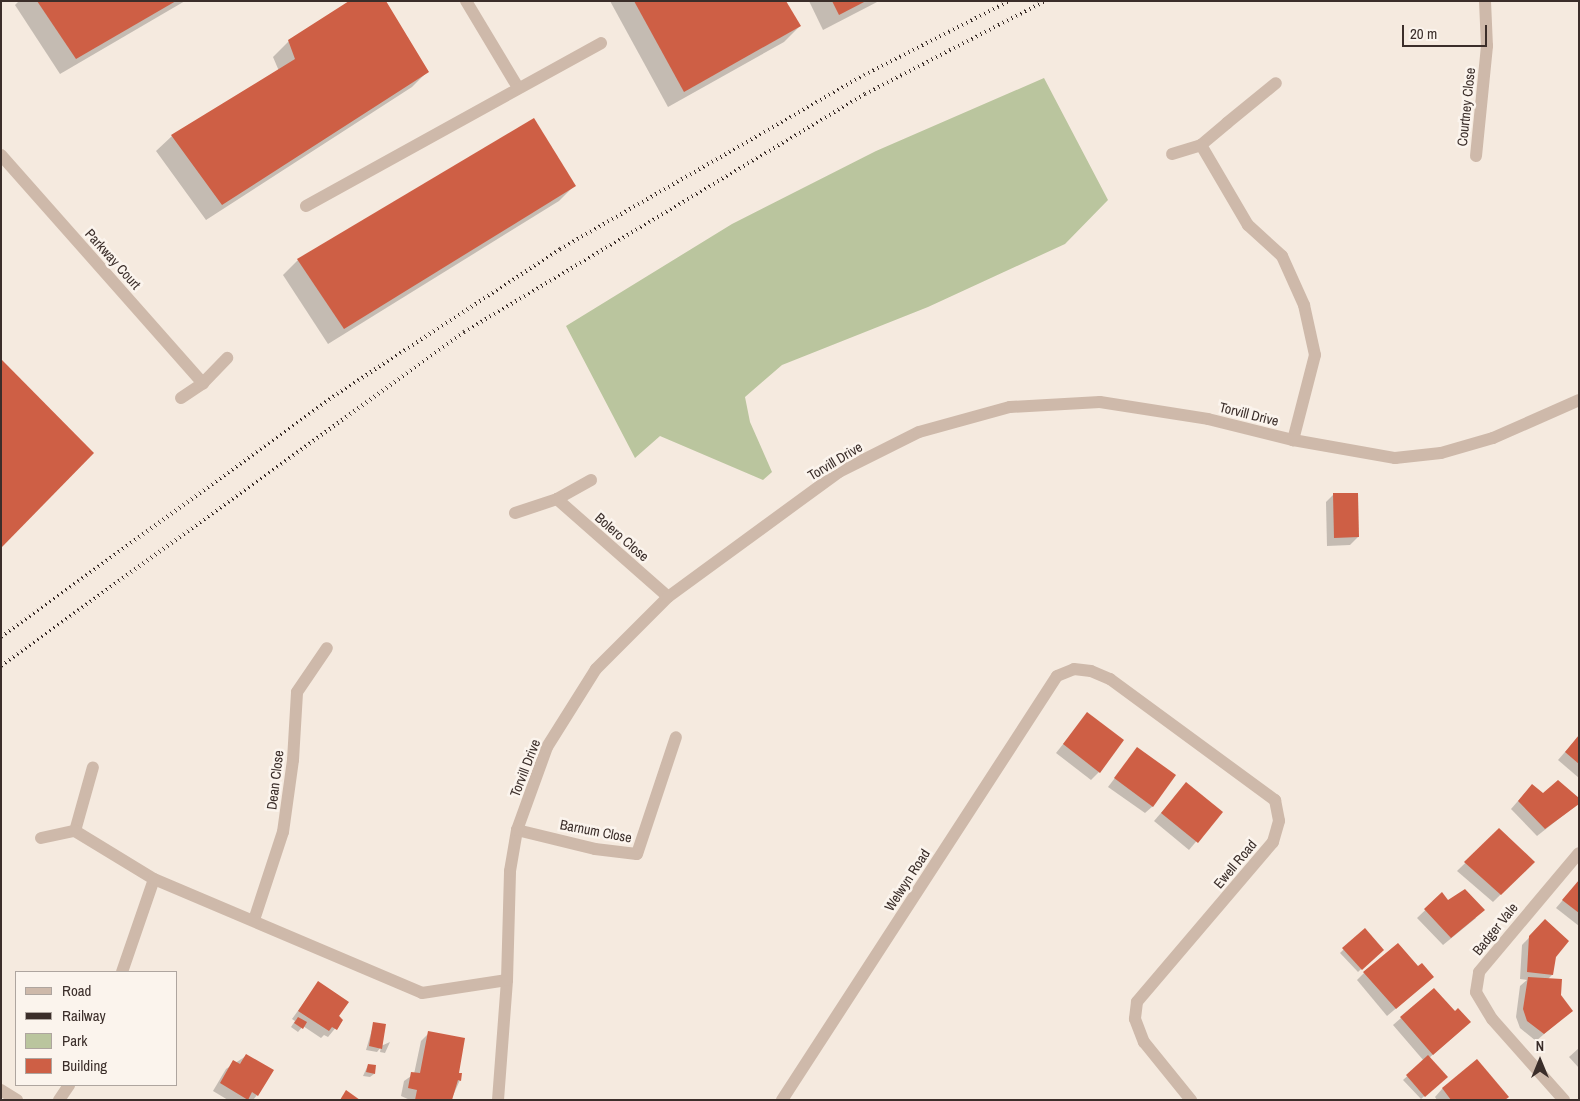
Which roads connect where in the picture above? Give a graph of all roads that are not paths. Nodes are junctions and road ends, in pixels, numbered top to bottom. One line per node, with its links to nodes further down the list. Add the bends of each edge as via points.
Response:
1 (466, 1): 5 (street)
2 (1485, 1): 9 (street, Courtney Close, via 1487,46)
3 (601, 43): 5 (street)
4 (1276, 83): 6 (street)
5 (517, 86): 10 (street)
6 (1201, 144): 7 (street); 15 (street, via 1248,224 1282,256 1304,306 1315,355)
7 (1172, 154)
8 (1, 155): 12 (street, Parkway Court)
9 (1476, 156)
10 (306, 206)
11 (227, 358): 12 (street)
12 (202, 383): 13 (street)
13 (181, 398)
14 (1579, 400): 15 (street, Torvill Drive, via 1493,438 1441,453 1395,458)
15 (1293, 440): 19 (street, Torvill Drive, via 1208,419 1100,402 1010,407 919,432 839,472)
16 (591, 480): 17 (street)
17 (556, 499): 18 (street); 19 (street, Bolero Close)
18 (515, 513)
19 (668, 597): 24 (street, Torvill Drive, via 596,669 547,747)
20 (327, 648): 29 (street, Dean Close, via 297,692 294,760 283,832)
21 (1057, 676): 37 (street, Welwyn Road); 38 (street, Ewell Road, via 1074,669 1091,671 1110,679 1275,800 1279,821 1273,842 1137,1002 1135,1019 1144,1042)
22 (676, 737): 24 (street, Barnum Close, via 637,854 596,849)
23 (94, 767): 25 (street)
24 (517, 830): 31 (street, Torvill Drive, via 510,871)
25 (75, 831): 26 (street); 28 (street)
26 (42, 838)
27 (1579, 853): 39 (street, Badger Vale, via 1479,972 1476,992 1492,1019)
28 (154, 878): 29 (street); 30 (street)
29 (254, 920): 31 (street, via 320,952 422,993)
30 (122, 971)
31 (507, 980): 36 (street, Torvill Drive)
32 (68, 1086): 35 (street)
33 (1, 1090): 34 (street)
34 (17, 1100)
35 (59, 1100)
36 (498, 1100)
37 (782, 1100)
38 (1191, 1100)
39 (1564, 1100)

